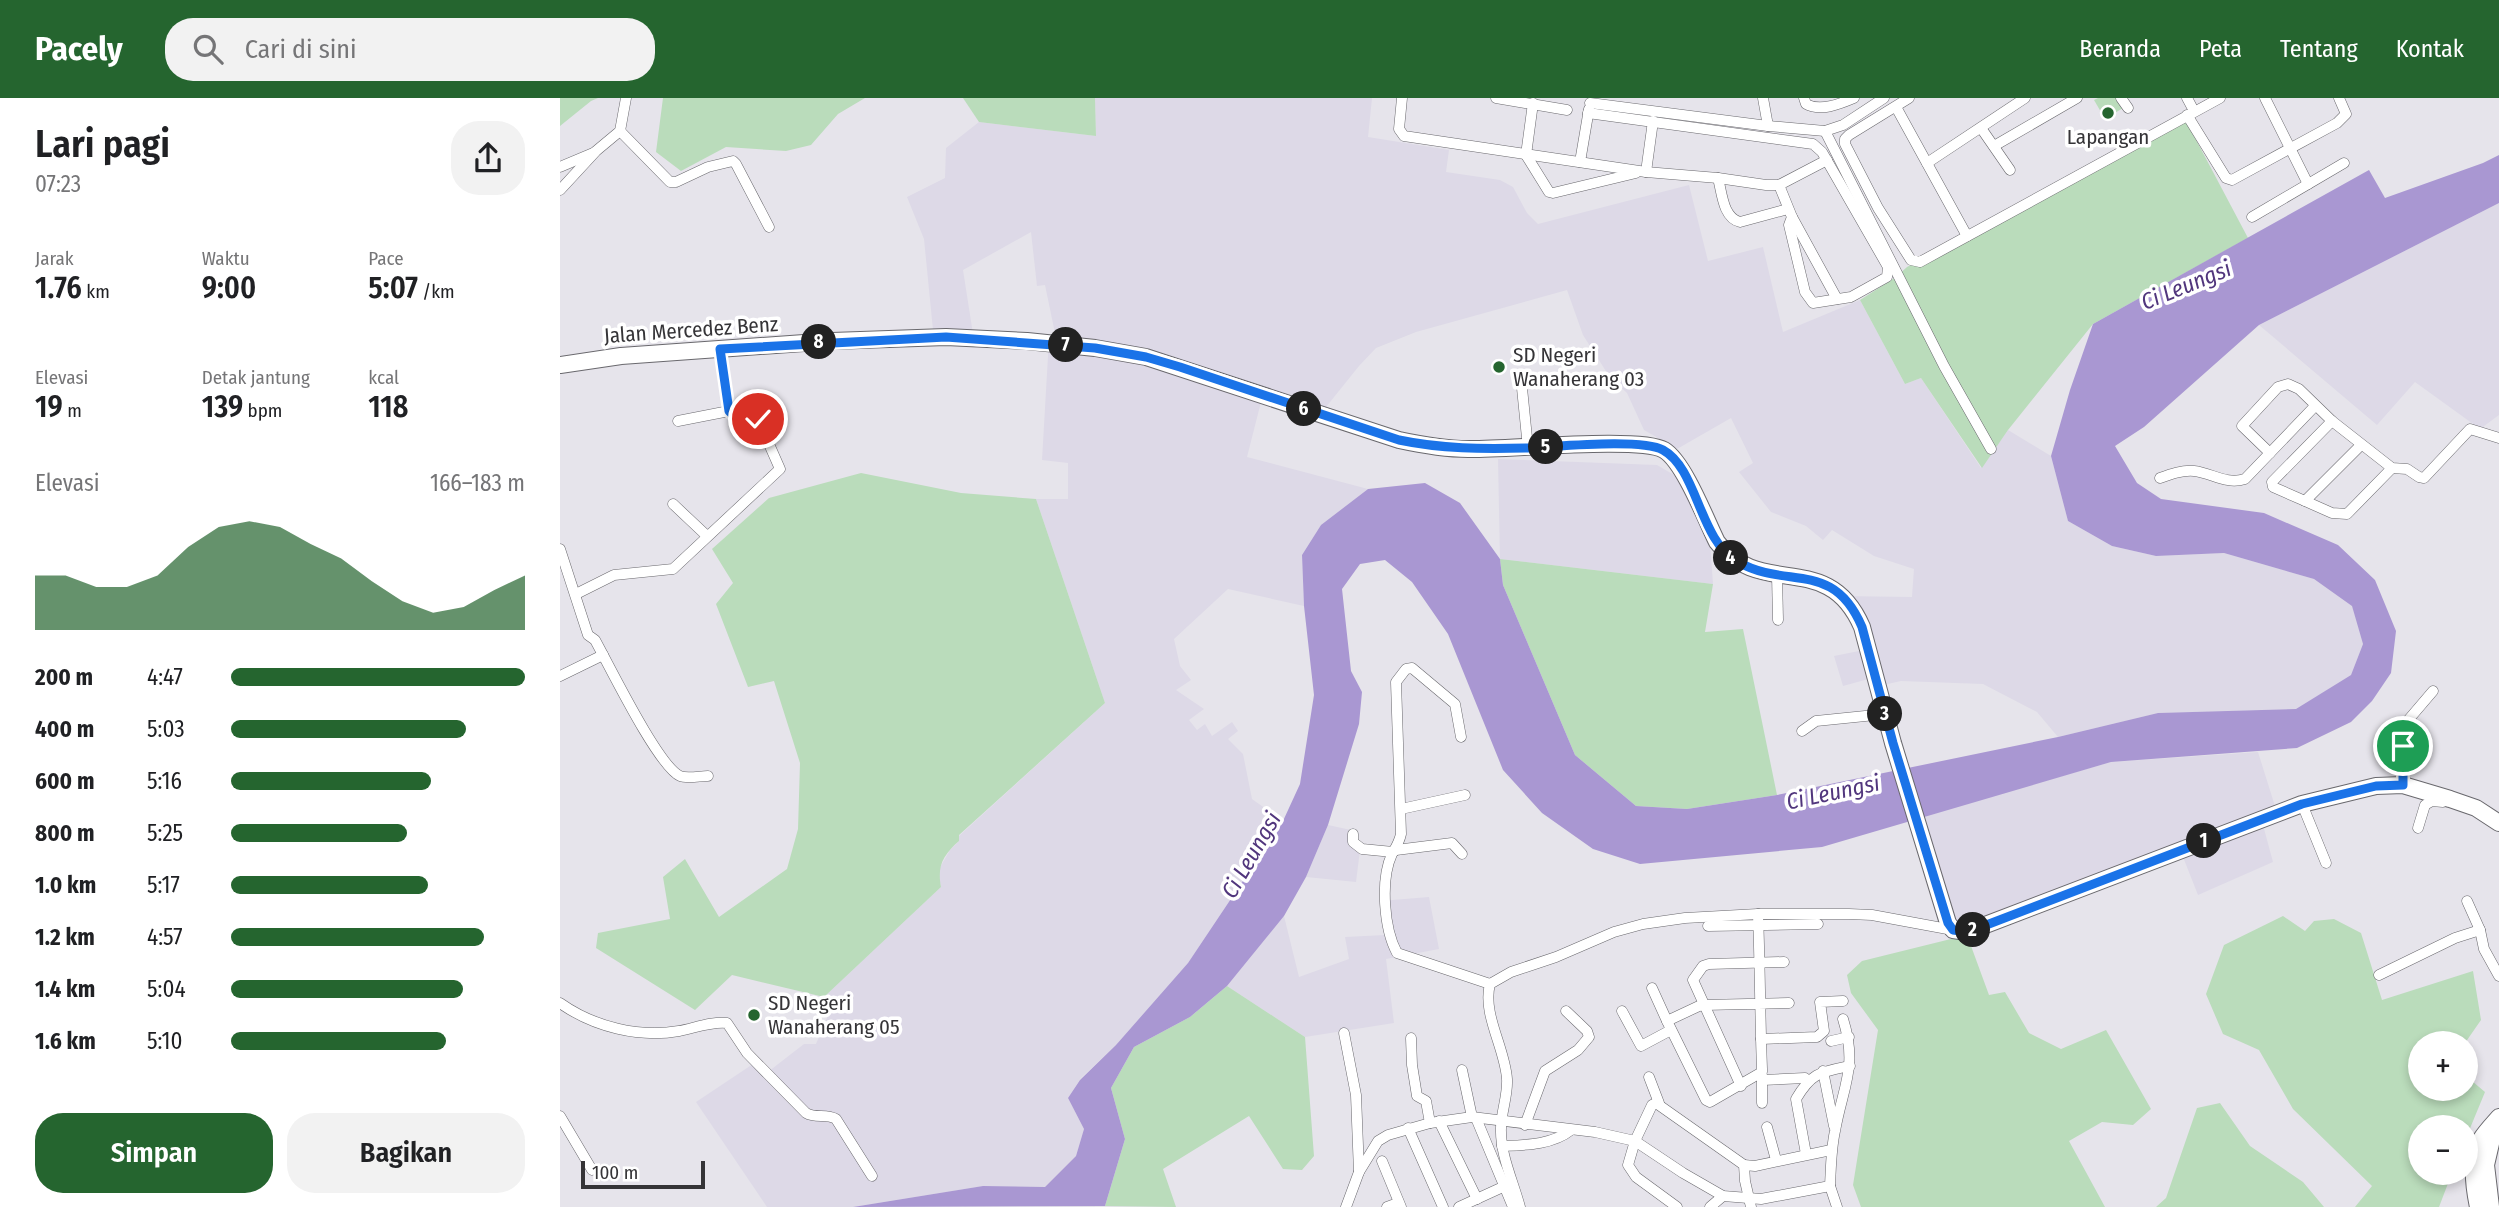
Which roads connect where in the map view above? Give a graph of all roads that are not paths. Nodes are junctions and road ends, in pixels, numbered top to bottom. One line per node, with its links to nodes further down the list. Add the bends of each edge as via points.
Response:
1 (626, 98): 25 (street)
2 (1402, 98): 30 (street, via 1399,129 1404,136)
3 (1496, 98): 16 (street)
4 (1763, 98): 23 (street)
5 (1804, 98): 6 (street, via 1814,107 1836,106)
6 (1854, 98)
7 (1884, 98): 26 (street, via 1843,125)
8 (1909, 98): 18 (street)
9 (2025, 98): 24 (street)
10 (2077, 98): 27 (street)
11 (2122, 98): 19 (street)
12 (2187, 98): 21 (street)
13 (2220, 98): 21 (street)
14 (2265, 98): 28 (street)
15 (2339, 98): 28 (street, via 2345,116)
16 (1533, 103): 20 (street); 30 (street)
17 (1589, 105): 22 (street); 23 (street); 32 (street)
18 (1896, 107): 33 (street); 45 (street, via 1845,139 1878,208 1911,260 1925,261)
19 (2128, 108)
20 (1567, 110)
21 (2191, 113): 28 (street, via 2229,180); 45 (street)
22 (1653, 121): 31 (street, via 1814,144); 37 (street)
23 (1768, 126): 26 (street)
24 (1981, 128): 27 (street); 33 (street)
25 (620, 131): 29 (street); 44 (street, via 670,181 733,161)
26 (1825, 131): 57 (street, via 1944,366)
27 (1994, 146): 36 (street)
28 (2291, 148): 39 (street)
29 (596, 151): 35 (street); 41 (street)
30 (1526, 155): 32 (street); 37 (street, via 1551,193)
31 (1827, 160): 40 (street); 46 (street, via 1889,271 1851,297)
32 (1580, 162): 37 (street)
33 (1927, 163): 45 (street)
34 (2344, 163): 39 (street)
35 (560, 167)
36 (2010, 170)
37 (1644, 172): 38 (street)
38 (1718, 178): 40 (street); 42 (street, via 1728,216 1735,221)
39 (2308, 184): 43 (street)
40 (1779, 185): 42 (street)
41 (560, 190)
42 (1790, 213): 46 (street); 46 (street, via 1807,296 1813,303)
43 (2252, 216)
44 (769, 228)
45 (1967, 236)
46 (1837, 299)
47 (720, 349): 48 (main road, Jalan Mercedez Benz); 51 (street); 56 (main road, Jalan Mercedez Benz, via 946,337 1095,348 1180,367 1399,440 1450,449)
48 (560, 365)
49 (1521, 378): 56 (street)
50 (2315, 406): 53 (street); 58 (street); 58 (street, via 2292,384 2278,387 2242,426)
51 (729, 411): 52 (street); 63 (street, via 758,419 780,469)
52 (678, 421)
53 (2332, 421): 55 (street); 61 (street, via 2272,482 2273,487)
54 (2499, 438): 59 (street, via 2470,429 2424,478 2407,469)
55 (2361, 445): 59 (street); 61 (street)
56 (1528, 448): 65 (main road, Jalan Mercedez Benz, via 1610,444 1664,450 1680,466 1725,552 1749,568)
57 (1992, 449)
58 (2270, 453): 60 (street, via 2239,481 2194,471)
59 (2392, 468): 61 (street, via 2347,514)
60 (2160, 478)
61 (2305, 501)
62 (673, 504): 63 (street)
63 (708, 536): 66 (street, via 673,569 614,575)
64 (560, 549): 66 (street)
65 (1777, 575): 67 (street); 71 (main road, Jalan Mercedez Benz, via 1828,585 1847,599 1862,627)
66 (576, 594): 68 (street, via 589,635)
67 (1778, 620)
68 (603, 655): 69 (street); 74 (street, via 665,761 681,776)
69 (560, 676)
70 (2433, 691): 75 (street, via 2398,732 2404,755)
71 (1885, 714): 72 (street, via 1816,721); 91 (main road, Jalan Mercedez Benz)
72 (1802, 731)
73 (1461, 737): 79 (street, via 1455,704 1412,668 1406,669 1396,682)
74 (708, 776)
75 (2403, 785): 77 (main road); 78 (main road, via 2386,784)
76 (1465, 795): 79 (street)
77 (2450, 799): 80 (main road); 81 (street, via 2425,805)
78 (2309, 802): 85 (street); 91 (main road, via 1968,932)
79 (1401, 809): 83 (street, via 1401,834)
80 (2499, 823)
81 (2418, 828)
82 (1353, 834): 83 (street, via 1359,848)
83 (1394, 851): 84 (street, via 1452,843); 97 (street, via 1384,892 1394,951)
84 (1462, 854)
85 (2326, 863)
86 (2467, 901): 92 (street)
87 (1758, 914): 89 (street); 91 (street, via 1871,915); 97 (street, via 1643,924 1511,972)
88 (1818, 924): 89 (street)
89 (1758, 925): 90 (street); 94 (street)
90 (1708, 926)
91 (1953, 930)
92 (2480, 930): 95 (street); 96 (street, via 2484,949)
93 (1784, 962): 94 (street)
94 (1759, 963): 102 (street); 103 (street, via 1703,966 1693,980)
95 (2379, 975)
96 (2499, 976)
97 (1490, 984): 125 (street, via 1487,997 1507,1081)
98 (1652, 988): 107 (street)
99 (1843, 1001): 111 (street, via 1820,1002 1824,1031 1817,1037)
100 (560, 1003): 143 (street, via 581,1016 649,1035 728,1023 747,1053 806,1114 836,1119)
101 (1789, 1003): 102 (street)
102 (1760, 1004): 103 (street); 111 (street)
103 (1704, 1005): 107 (street); 119 (street)
104 (1566, 1011): 127 (street, via 1589,1037 1578,1050 1545,1071)
105 (1622, 1011): 107 (street, via 1641,1046)
106 (1843, 1019): 109 (street)
107 (1669, 1026): 119 (street, via 1706,1100 1714,1101)
108 (1344, 1033): 142 (street, via 1356,1096)
109 (1849, 1037): 112 (street); 113 (street)
110 (1411, 1038): 126 (street, via 1417,1096 1426,1101)
111 (1761, 1039): 116 (street)
112 (1831, 1041)
113 (1850, 1066): 115 (street); 130 (street)
114 (1462, 1070): 124 (street)
115 (1823, 1071): 130 (street); 136 (street, via 1809,1080 1795,1102)
116 (1762, 1076): 118 (street); 119 (street); 121 (street)
117 (1649, 1077): 120 (street)
118 (1805, 1078)
119 (1741, 1086)
120 (1660, 1103): 132 (street, via 1652,1105); 140 (street)
121 (1762, 1103)
122 (560, 1116): 141 (street)
123 (2499, 1117): 139 (main road); 160 (main road, via 2476,1150)
124 (1474, 1118): 125 (street); 126 (street); 144 (street)
125 (1502, 1121): 127 (street); 134 (street)
126 (1434, 1122): 129 (street); 147 (street)
127 (1525, 1125): 131 (street)
128 (1768, 1127): 137 (street)
129 (1408, 1128): 142 (street, via 1378,1141); 153 (street)
130 (1835, 1129): 135 (street)
131 (1571, 1130): 132 (street); 134 (street, via 1547,1142)
132 (1635, 1140): 146 (street); 157 (street, via 1630,1170)
133 (2499, 1142): 139 (main road)
134 (1502, 1146): 156 (street)
135 (1831, 1150): 136 (street); 145 (street)
136 (1806, 1154): 137 (street)
137 (1776, 1160): 140 (street)
138 (1382, 1161): 150 (street)
139 (2490, 1164): 149 (main road); 161 (main road)
140 (1744, 1165): 148 (street)
141 (592, 1170)
142 (1359, 1172): 151 (street)
143 (872, 1176)
144 (1505, 1186): 147 (street); 155 (street)
145 (1830, 1186): 148 (street); 159 (street)
146 (1723, 1196): 148 (street); 158 (street)
147 (1476, 1199): 154 (street)
148 (1750, 1202)
149 (2499, 1202)
150 (1399, 1205): 152 (street)
151 (1346, 1207)
152 (1387, 1207)
153 (1443, 1207)
154 (1459, 1207)
155 (1513, 1207)
156 (1520, 1207)
157 (1676, 1207)
158 (1710, 1207)
159 (1838, 1207)
160 (2478, 1207)
161 (2491, 1207)

